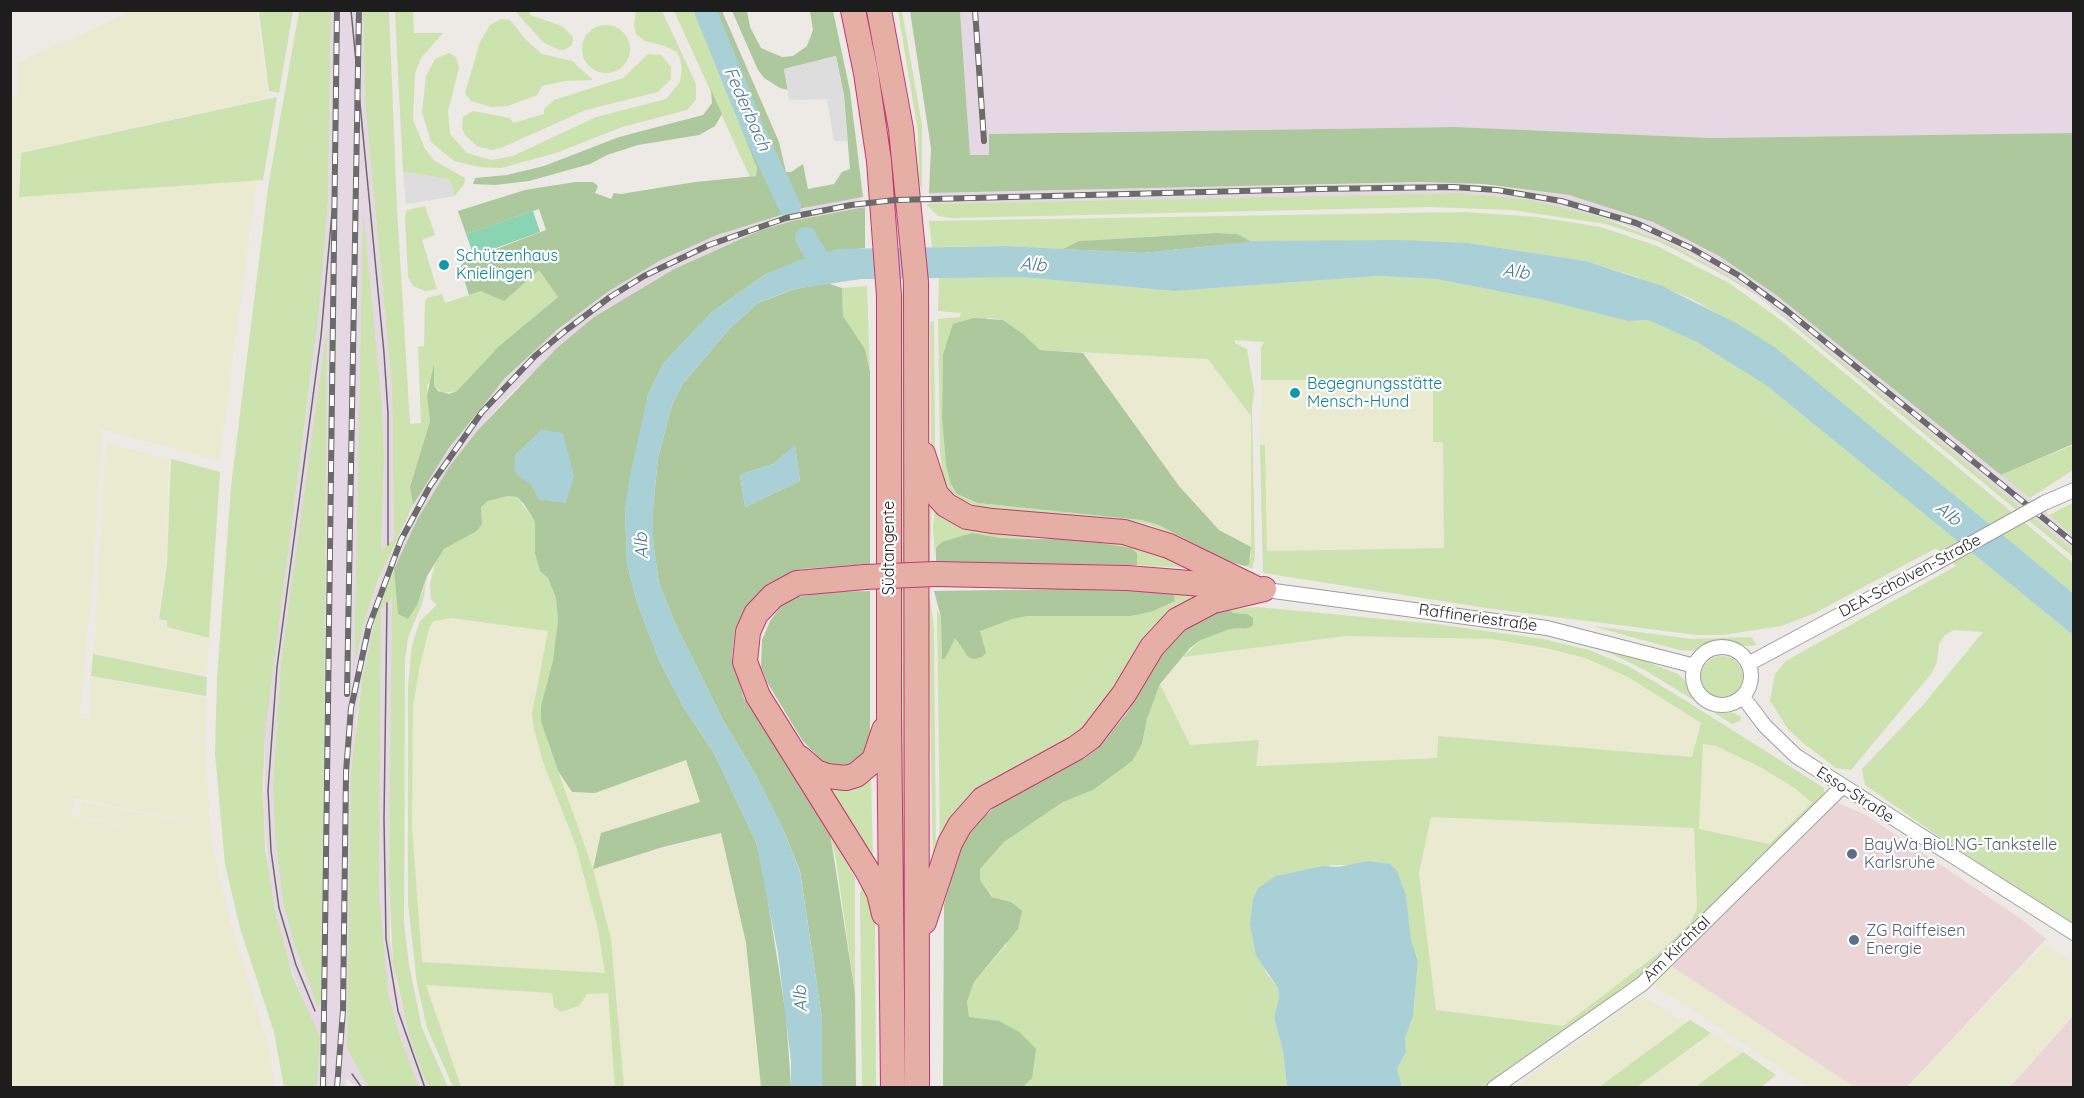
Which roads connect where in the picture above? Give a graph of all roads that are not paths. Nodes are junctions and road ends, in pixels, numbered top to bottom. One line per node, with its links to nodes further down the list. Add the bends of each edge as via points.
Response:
1 (853, 10): 10 (highway, Südtangente, via 866,73 886,233)
2 (890, 10): 3 (highway)
3 (882, 22): 4 (highway, Südtangente, via 901,129 912,233 916,296)
4 (914, 431): 6 (highway, via 936,494 967,517 1124,532 1169,546); 14 (highway, Südtangente)
5 (2073, 490): 7 (street, DEA-Scholven-Straße, bridge)
6 (1261, 589): 8 (street, Raffineriestraße, via 1547,628); 11 (highway, bridge, via 1196,581 935,574 797,583 773,596 756,615 745,650 747,672); 14 (highway, via 1213,601 1177,620 1152,647 1124,694 1091,737 983,799 950,843)
7 (1748, 664): 8 (street, via 1735,650 1716,648); 9 (street, via 1751,675)
8 (1695, 666): 9 (street, via 1694,686 1706,701 1725,706)
9 (1743, 697): 12 (street, Esso-Straße, via 1788,750)
10 (889, 714): 11 (highway, via 874,760 865,770 846,778 816,772); 15 (highway, Südtangente)
11 (782, 735): 15 (highway, via 879,893)
12 (1842, 787): 13 (street, Esso-Straße); 18 (street, Am Kirchtal, via 1642,984)
13 (2073, 933)
14 (917, 948): 17 (highway, Südtangente)
15 (892, 949): 16 (highway, Südtangente)
16 (893, 1088)
17 (917, 1088)
18 (1494, 1088)

